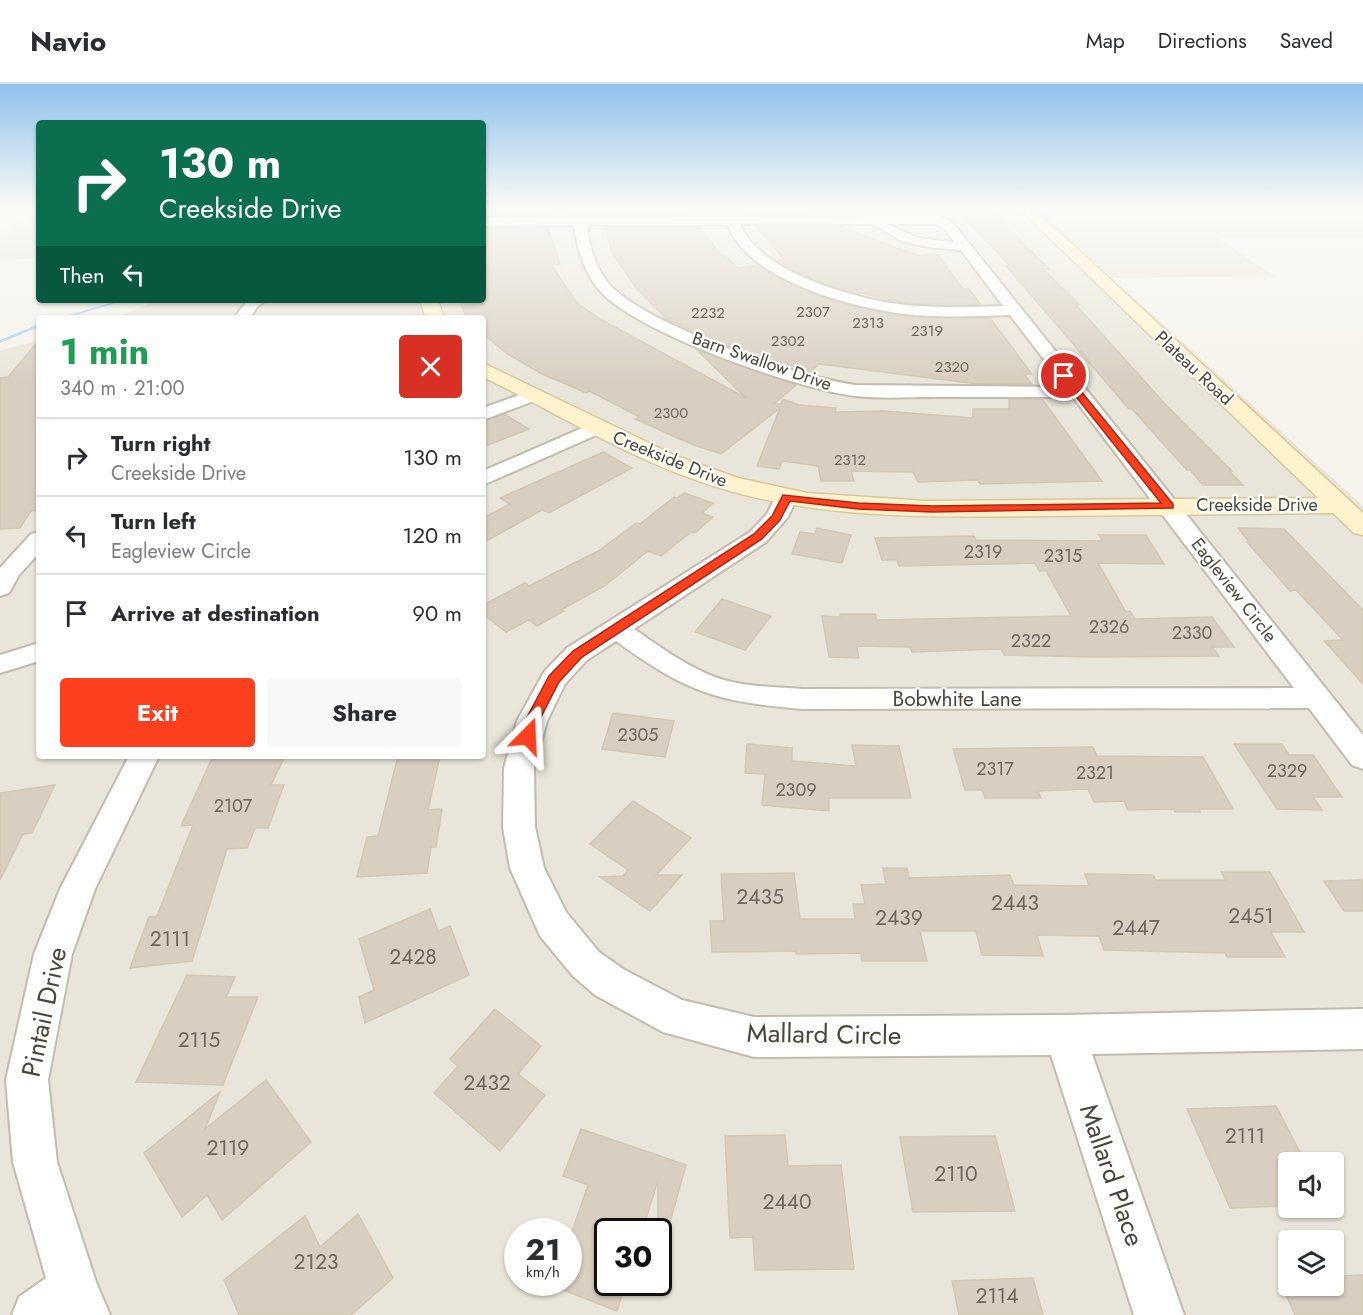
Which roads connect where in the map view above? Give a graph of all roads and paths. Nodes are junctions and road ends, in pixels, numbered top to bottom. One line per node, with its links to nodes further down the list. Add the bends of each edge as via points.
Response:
1 (594, 265): 9 (street, Barn Swallow Drive, via 605,288 644,317 817,383 857,390)
2 (772, 265): 6 (street, via 834,291 900,308)
3 (978, 265): 6 (street, Eagleview Circle)
4 (1086, 265): 15 (street, Plateau Road)
5 (254, 303): 7 (street)
6 (1013, 310): 9 (street, Eagleview Circle)
7 (244, 315)
8 (486, 371): 10 (street, Creekside Drive)
9 (1077, 392): 16 (street, Eagleview Circle)
10 (533, 395): 11 (street); 12 (street, Creekside Drive)
11 (486, 413)
12 (596, 428): 13 (street); 14 (street, Creekside Drive, via 681,467)
13 (486, 478)
14 (786, 497): 16 (street, Creekside Drive, via 858,506 932,509); 20 (street, Mallard Circle, via 777,517 758,537)
15 (1339, 505): 16 (street, Creekside Drive); 17 (street, Plateau Road)
16 (1169, 506): 23 (street, Eagleview Circle)
17 (1363, 527)
18 (36, 542): 19 (street)
19 (0, 588)
20 (615, 628): 23 (street, Bobwhite Lane, via 663,662 707,684 751,695 803,699); 27 (street, Mallard Circle, via 577,654 554,680 532,721 519,768 519,827 527,868 553,924 586,964 609,982 677,1018 754,1037)
21 (36, 653): 22 (street)
22 (0, 664)
23 (1317, 698): 24 (street, Eagleview Circle)
24 (1363, 757)
25 (143, 759): 28 (street, Pintail Drive, via 78,889 53,954 27,1080 35,1162)
26 (1363, 1029): 27 (street, Mallard Circle)
27 (1065, 1035): 29 (street, Mallard Place)
28 (65, 1306)
29 (1159, 1315)

